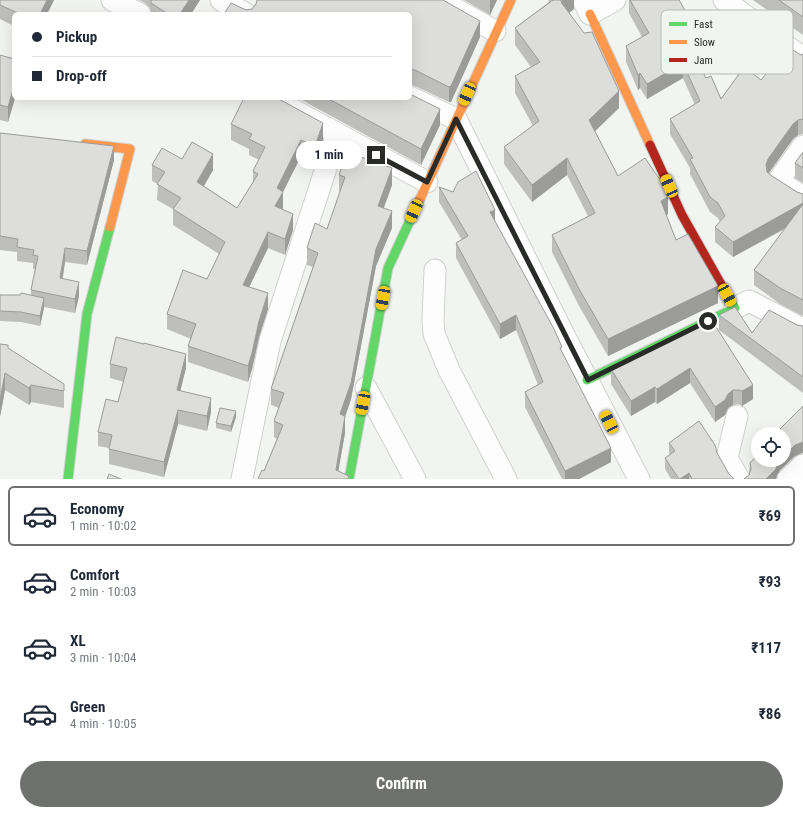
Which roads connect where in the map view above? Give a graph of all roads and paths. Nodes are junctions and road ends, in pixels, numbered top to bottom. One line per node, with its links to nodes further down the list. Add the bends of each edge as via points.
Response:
1 (112, 0): 9 (street)
2 (221, 0): 10 (street)
3 (438, 0): 11 (street)
4 (511, 0): 11 (street)
5 (615, 0): 7 (street)
6 (724, 0): 8 (street)
7 (586, 7): 23 (street, via 682,215)
8 (738, 10)
9 (136, 12)
10 (242, 12)
11 (495, 31): 16 (street)
12 (793, 51): 13 (street)
13 (803, 58)
14 (412, 97): 16 (street)
15 (277, 100): 17 (street)
16 (456, 119): 20 (street); 25 (street)
17 (338, 134): 20 (street); 30 (street, via 270,341)
18 (76, 143): 29 (street, via 130,149 87,314)
19 (803, 146): 21 (street, via 778,181)
20 (427, 182): 26 (street, via 388,268)
21 (803, 197)
22 (435, 270): 33 (street, via 434,334 449,370)
23 (735, 308): 24 (street, via 749,301); 25 (street)
24 (803, 329)
25 (588, 380): 34 (street)
26 (366, 388): 31 (street); 32 (street)
27 (737, 416): 35 (street, via 727,458)
28 (803, 464): 36 (street)
29 (68, 479)
30 (242, 479)
31 (349, 479)
32 (415, 479)
33 (506, 479)
34 (639, 479)
35 (739, 479)
36 (788, 479)

